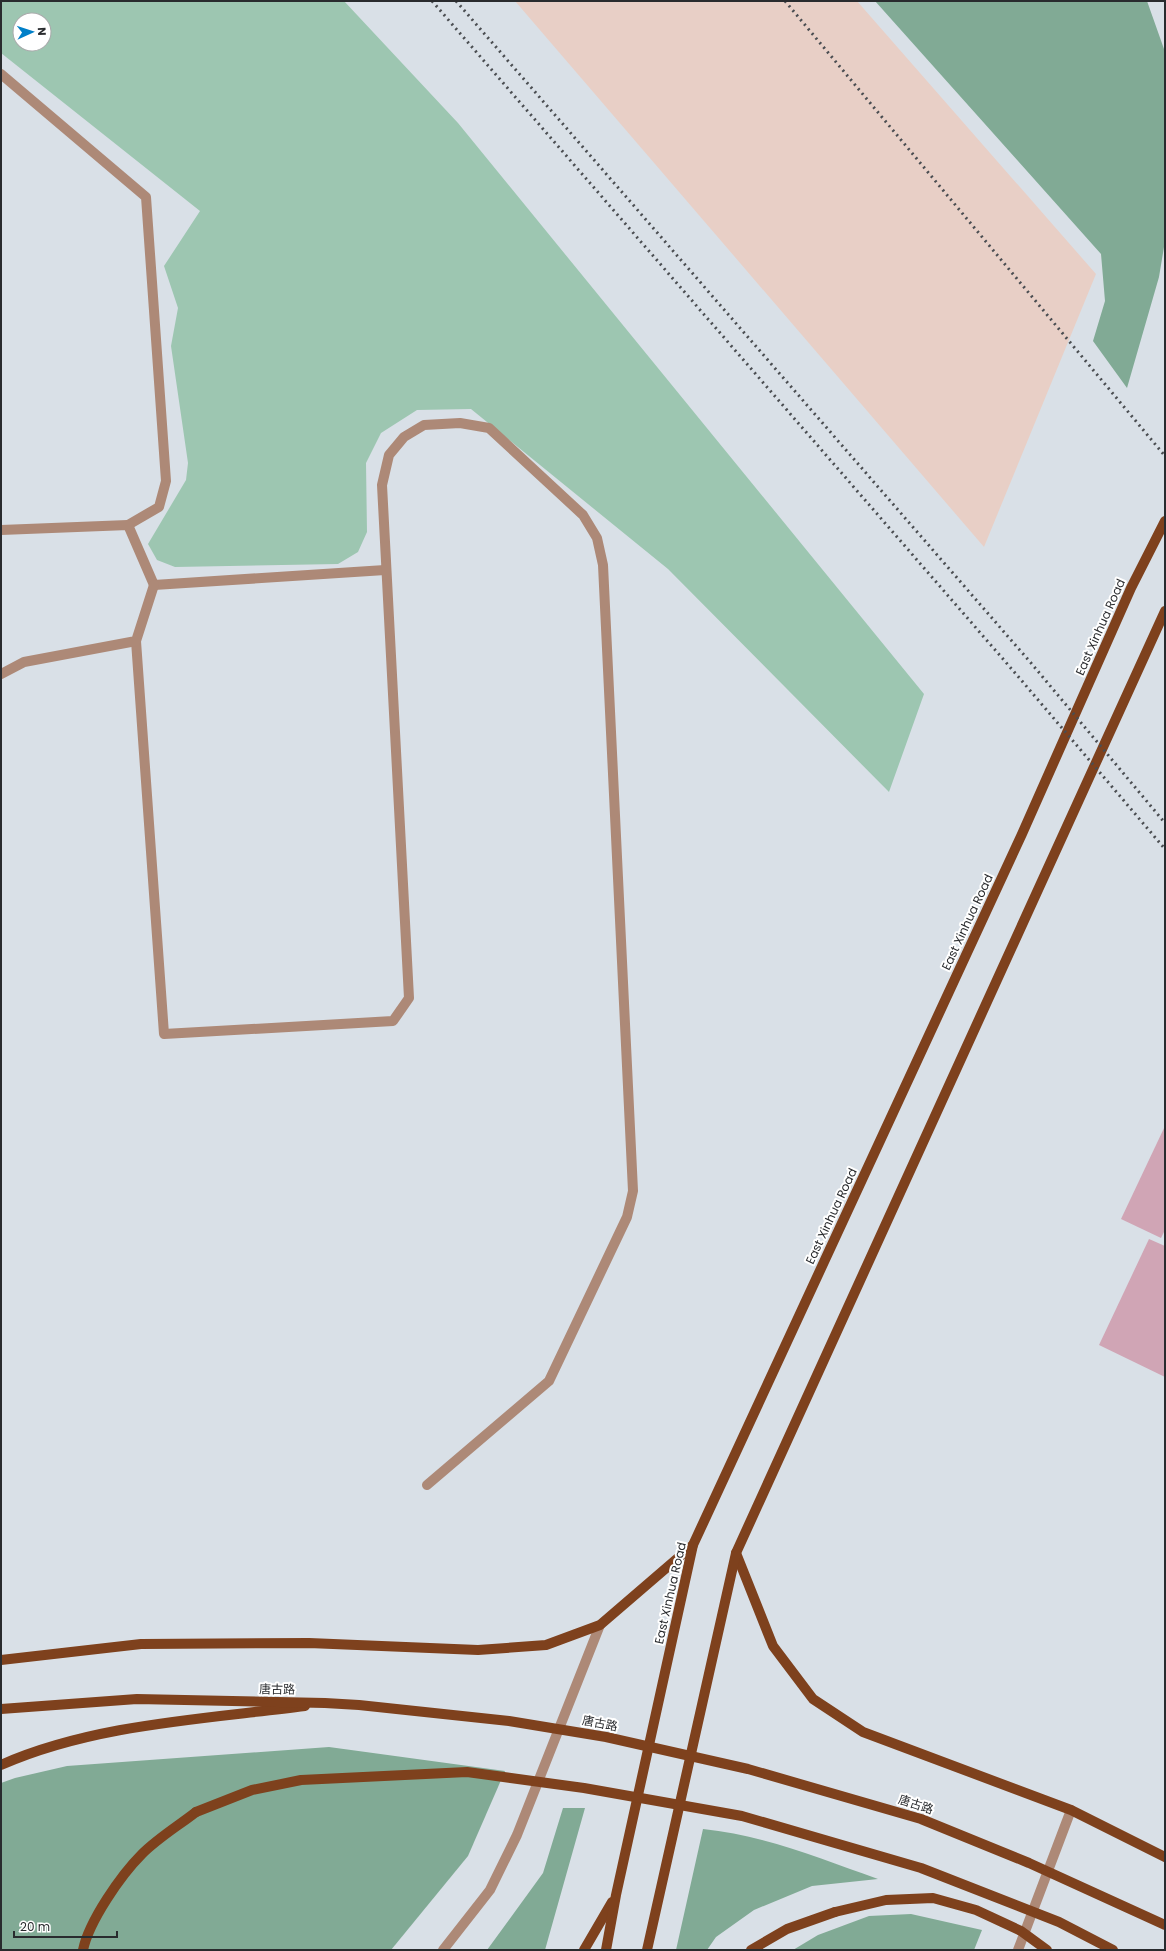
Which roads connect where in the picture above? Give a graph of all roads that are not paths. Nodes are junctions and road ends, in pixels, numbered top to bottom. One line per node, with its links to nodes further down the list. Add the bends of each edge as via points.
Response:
1 (1, 74): 3 (street, via 146,197 166,481 160,507)
2 (1165, 521): 11 (main road, East Xinhua Road, via 1131,588 1022,834)
3 (128, 525): 4 (street); 6 (street)
4 (1, 530)
5 (385, 570): 6 (street); 8 (street, via 409,998 393,1021 164,1034); 10 (street, via 382,484 389,455 404,437 424,425 460,423 489,428 583,515 597,538 603,564 633,1191 627,1217 548,1381)
6 (154, 584): 8 (street)
7 (1165, 611): 12 (main road)
8 (136, 641): 9 (street, via 24,662)
9 (1, 674)
10 (427, 1485)
11 (693, 1545): 13 (main road); 20 (main road, East Xinhua Road, bridge)
12 (736, 1553): 18 (main road, via 773,1646 813,1699 863,1732); 26 (main road, bridge)
13 (600, 1625): 14 (main road, via 546,1645 478,1650 309,1642 141,1644); 23 (street, via 514,1842 490,1890)
14 (1, 1660)
15 (325, 1703): 16 (main road, 唐古路, bridge, via 137,1699); 17 (main road, via 126,1729 30,1752); 21 (main road, 唐古路, bridge, via 509,1720 606,1737 748,1769 921,1818 1029,1863)
16 (1, 1709)
17 (1, 1765)
18 (1071, 1810): 19 (main road); 28 (street)
19 (1165, 1857)
20 (616, 1895): 24 (main road); 25 (main road, East Xinhua Road)
21 (1165, 1925)
22 (83, 1950): 30 (main road, bridge, via 86,1937 117,1884 142,1854 196,1812 252,1790 302,1780 467,1772 584,1788 742,1816 921,1868 1059,1922)
23 (443, 1950)
24 (584, 1950)
25 (606, 1950)
26 (647, 1950)
27 (751, 1950): 29 (main road, bridge, via 787,1929 835,1912 886,1900 933,1898 976,1910 1021,1931)
28 (1018, 1950)
29 (1047, 1950)
30 (1113, 1950)

